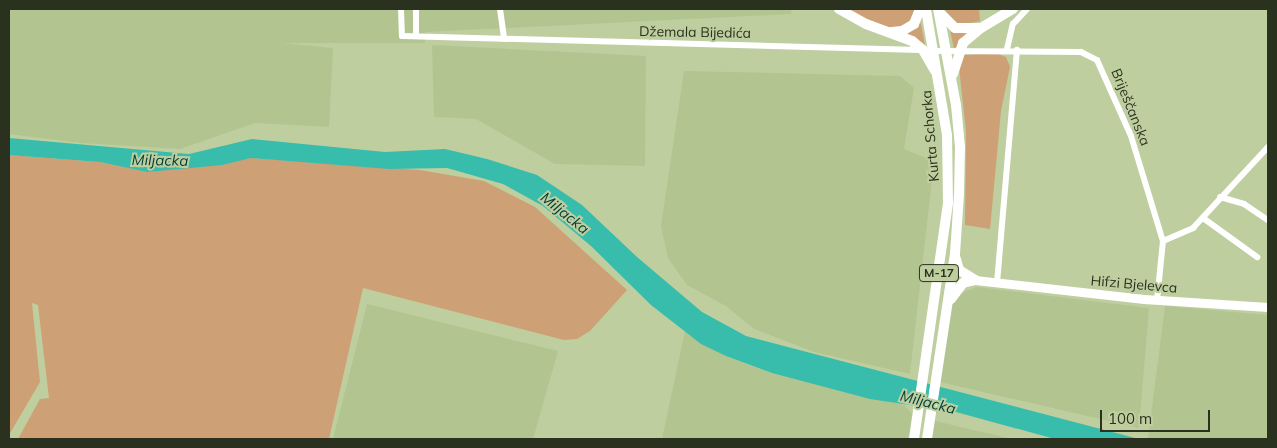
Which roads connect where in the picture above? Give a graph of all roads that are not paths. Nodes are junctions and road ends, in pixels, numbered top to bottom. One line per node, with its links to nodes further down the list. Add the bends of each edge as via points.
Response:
1 (401, 9): 12 (street, Džemala Bijedića, via 402,36)
2 (416, 9): 12 (street)
3 (500, 9): 13 (street)
4 (838, 9): 11 (main road)
5 (920, 9): 11 (main road, via 908,28)
6 (926, 9): 18 (main road)
7 (938, 9): 10 (main road, via 949,25 968,30); 17 (main road, Kurta Schorka)
8 (1014, 9): 10 (main road)
9 (1028, 9): 14 (street, via 1013,24)
10 (981, 28): 17 (main road, via 963,43)
11 (888, 32): 18 (main road, via 912,41)
12 (416, 36): 13 (street, Džemala Bijedića)
13 (504, 39): 15 (street, Džemala Bijedića, via 667,46)
14 (1007, 49): 15 (street, Briješčanska); 16 (street, Briješčanska)
15 (988, 50)
16 (1017, 50): 23 (street, Briješčanska, via 1081,52 1097,60 1131,136); 27 (street)
17 (951, 63): 24 (main road, Kurta Schorka / M-17, via 960,147)
18 (934, 65): 31 (main road, Kurta Schorka / M-17, via 939,76 948,151 948,203)
19 (1268, 147): 20 (street)
20 (1220, 198): 21 (street); 22 (street, via 1244,204)
21 (1203, 218): 23 (street, via 1182,235); 25 (street)
22 (1268, 220)
23 (1163, 241): 28 (street)
24 (955, 254): 26 (main road, via 959,270); 29 (main road, Kurta Schorka / M-17)
25 (1257, 257)
26 (975, 280): 27 (main road, Hifzi Bjelevca); 29 (main road, via 963,283)
27 (997, 283): 28 (main road, Hifzi Bjelevca)
28 (1157, 300): 30 (main road, Hifzi Bjelevca)
29 (948, 304): 32 (main road, Kurta Schorka / M-17)
30 (1268, 307)
31 (914, 439)
32 (927, 439)

